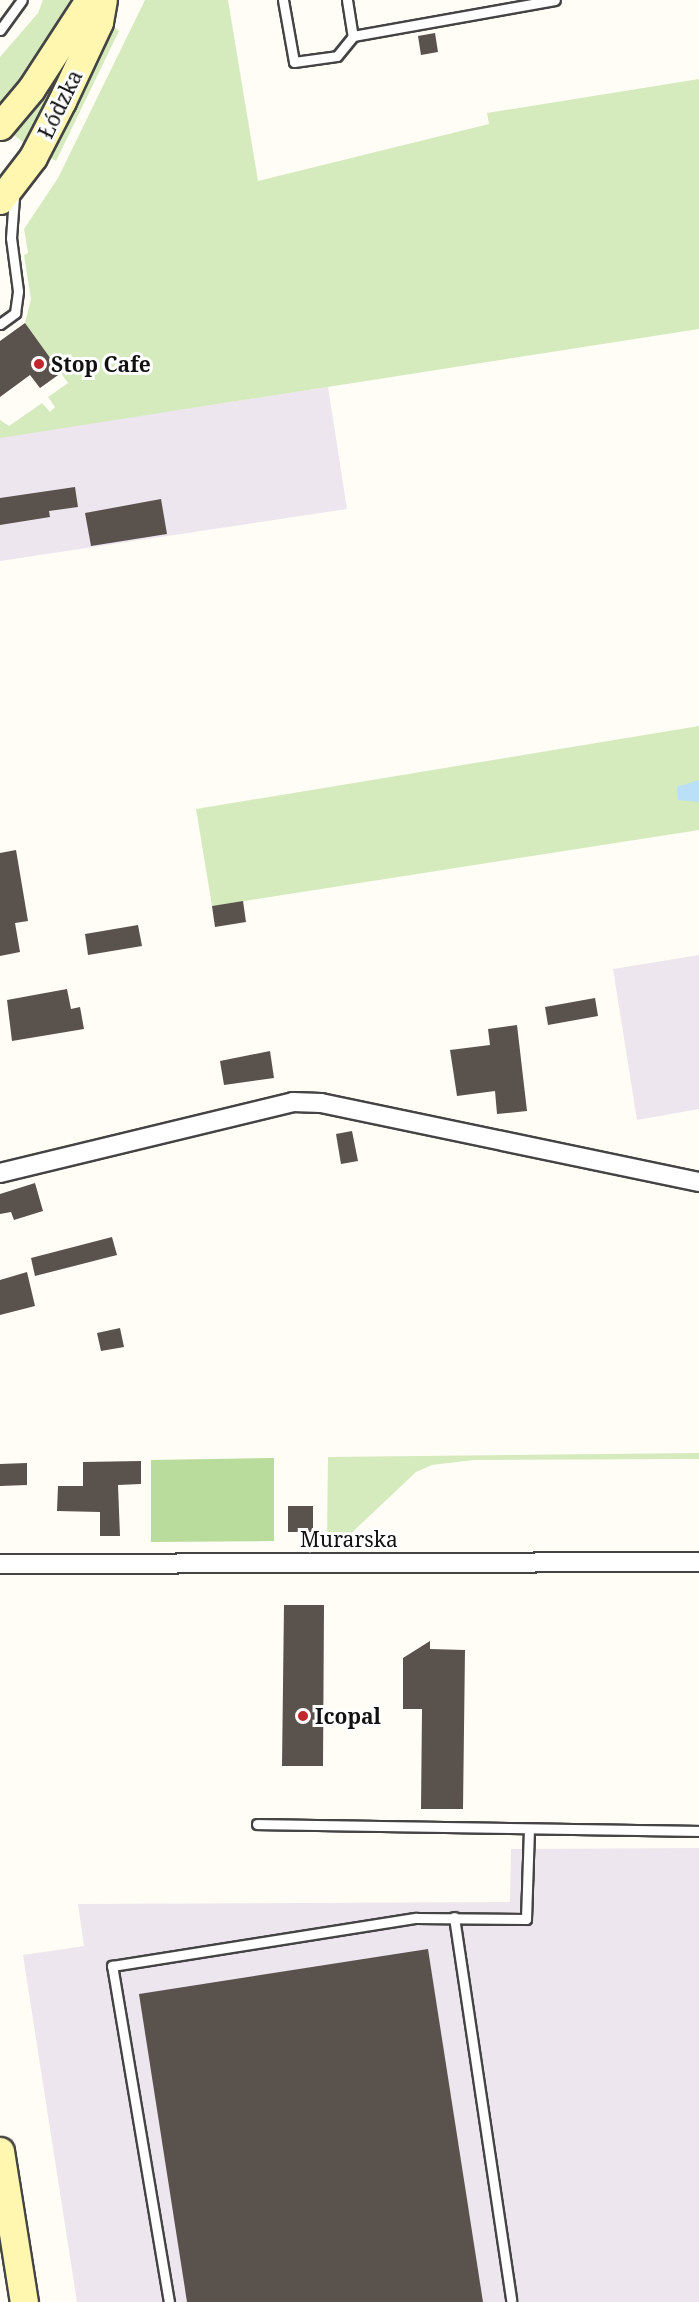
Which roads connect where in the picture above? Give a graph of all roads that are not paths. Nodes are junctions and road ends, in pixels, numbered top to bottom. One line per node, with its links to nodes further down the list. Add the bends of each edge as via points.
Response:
1 (22, 0): 7 (lane)
2 (89, 0): 9 (main road, Łódzka, via 31,89)
3 (103, 0): 10 (main road, Łódzka, via 99,22 62,101)
4 (283, 0): 8 (lane, via 294,62 337,56)
5 (347, 0): 8 (lane)
6 (555, 0): 8 (lane)
7 (0, 30)
8 (353, 36)
9 (0, 126)
10 (19, 177): 11 (main road, Łódzka); 12 (lane, via 10,222 18,291 15,313)
11 (0, 200)
12 (0, 324)
13 (0, 1173): 14 (street, via 293,1102 321,1103)
14 (699, 1182)
15 (699, 1562): 16 (street, Murarska)
16 (0, 1564)
17 (257, 1824): 18 (lane)
18 (529, 1829): 19 (lane); 20 (lane, via 526,1919)
19 (699, 1831)
20 (453, 1917): 22 (lane); 24 (lane, via 416,1918 112,1966)
21 (0, 2151): 23 (main road)
22 (511, 2300)
23 (24, 2302)
24 (169, 2302)

